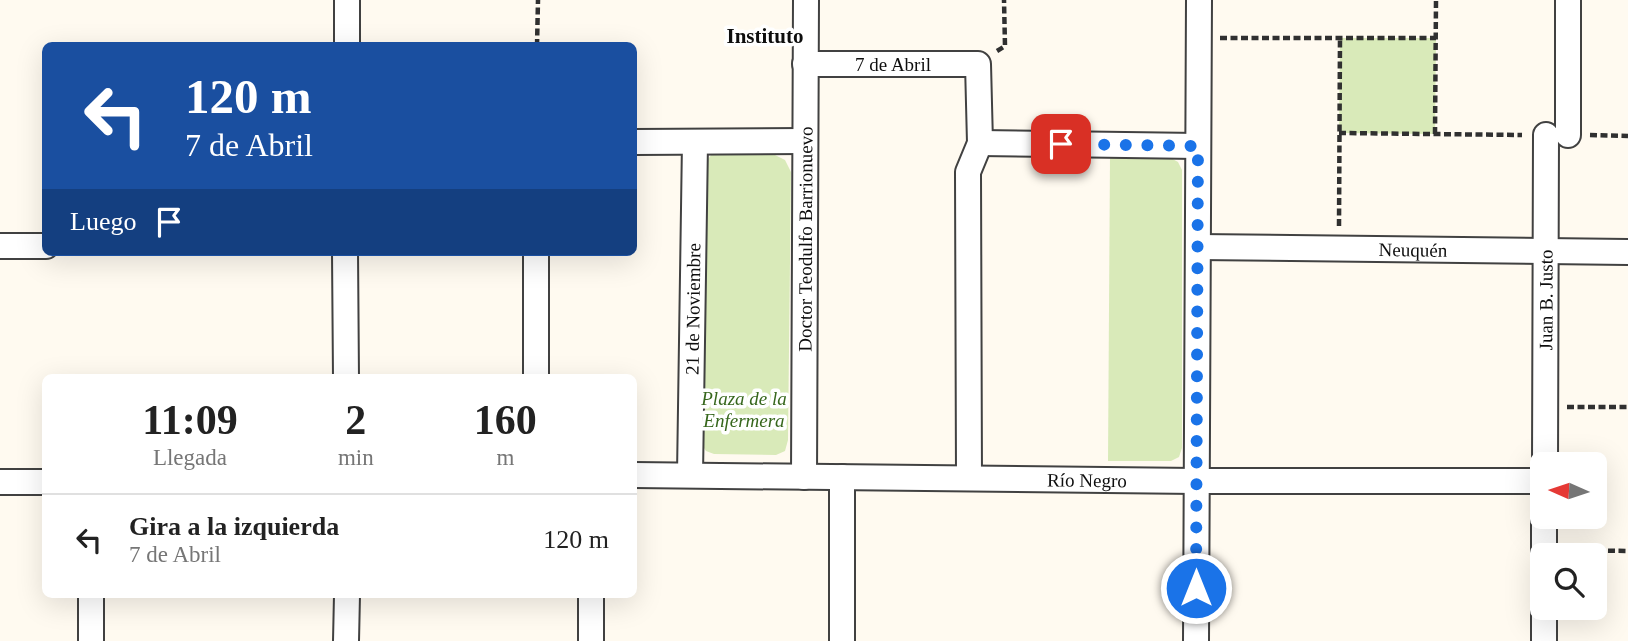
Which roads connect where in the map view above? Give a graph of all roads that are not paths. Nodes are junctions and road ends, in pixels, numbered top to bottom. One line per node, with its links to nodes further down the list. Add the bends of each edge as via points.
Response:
1 (348, 0): 5 (street)
2 (806, 0): 6 (street, Doctor Teodulfo Barrionuevo)
3 (1199, 0): 11 (street)
4 (1568, 0): 15 (street, Juan B. Justo)
5 (347, 42)
6 (805, 64): 7 (street, Doctor Teodulfo Barrionuevo); 10 (street, 7 de Abril, via 978,64)
7 (805, 141): 9 (street); 24 (street, Doctor Teodulfo Barrionuevo)
8 (637, 142): 9 (street)
9 (695, 142): 23 (street, 21 de Noviembre)
10 (980, 143): 11 (street); 26 (street, via 968,172)
11 (1198, 146): 14 (street)
12 (0, 246): 13 (street)
13 (42, 246)
14 (1198, 247): 15 (street, Neuquén); 27 (street)
15 (1545, 251): 16 (street, Neuquén); 21 (street, Juan B. Justo)
16 (1628, 252)
17 (345, 256): 19 (street)
18 (536, 256): 20 (street)
19 (346, 374)
20 (536, 374)
21 (1545, 452)
22 (637, 475): 23 (street, Río Negro)
23 (690, 475): 24 (street, Río Negro)
24 (804, 477): 25 (street, Río Negro)
25 (842, 477): 26 (street, Río Negro); 38 (street)
26 (969, 478): 27 (street, Río Negro)
27 (1196, 481): 28 (street, Río Negro); 39 (street)
28 (1530, 481)
29 (0, 482): 30 (street)
30 (42, 482)
31 (91, 598): 35 (street)
32 (346, 598): 36 (street)
33 (591, 598): 37 (street)
34 (1544, 620): 40 (street)
35 (91, 641)
36 (346, 641)
37 (591, 641)
38 (842, 641)
39 (1196, 641)
40 (1544, 641)

